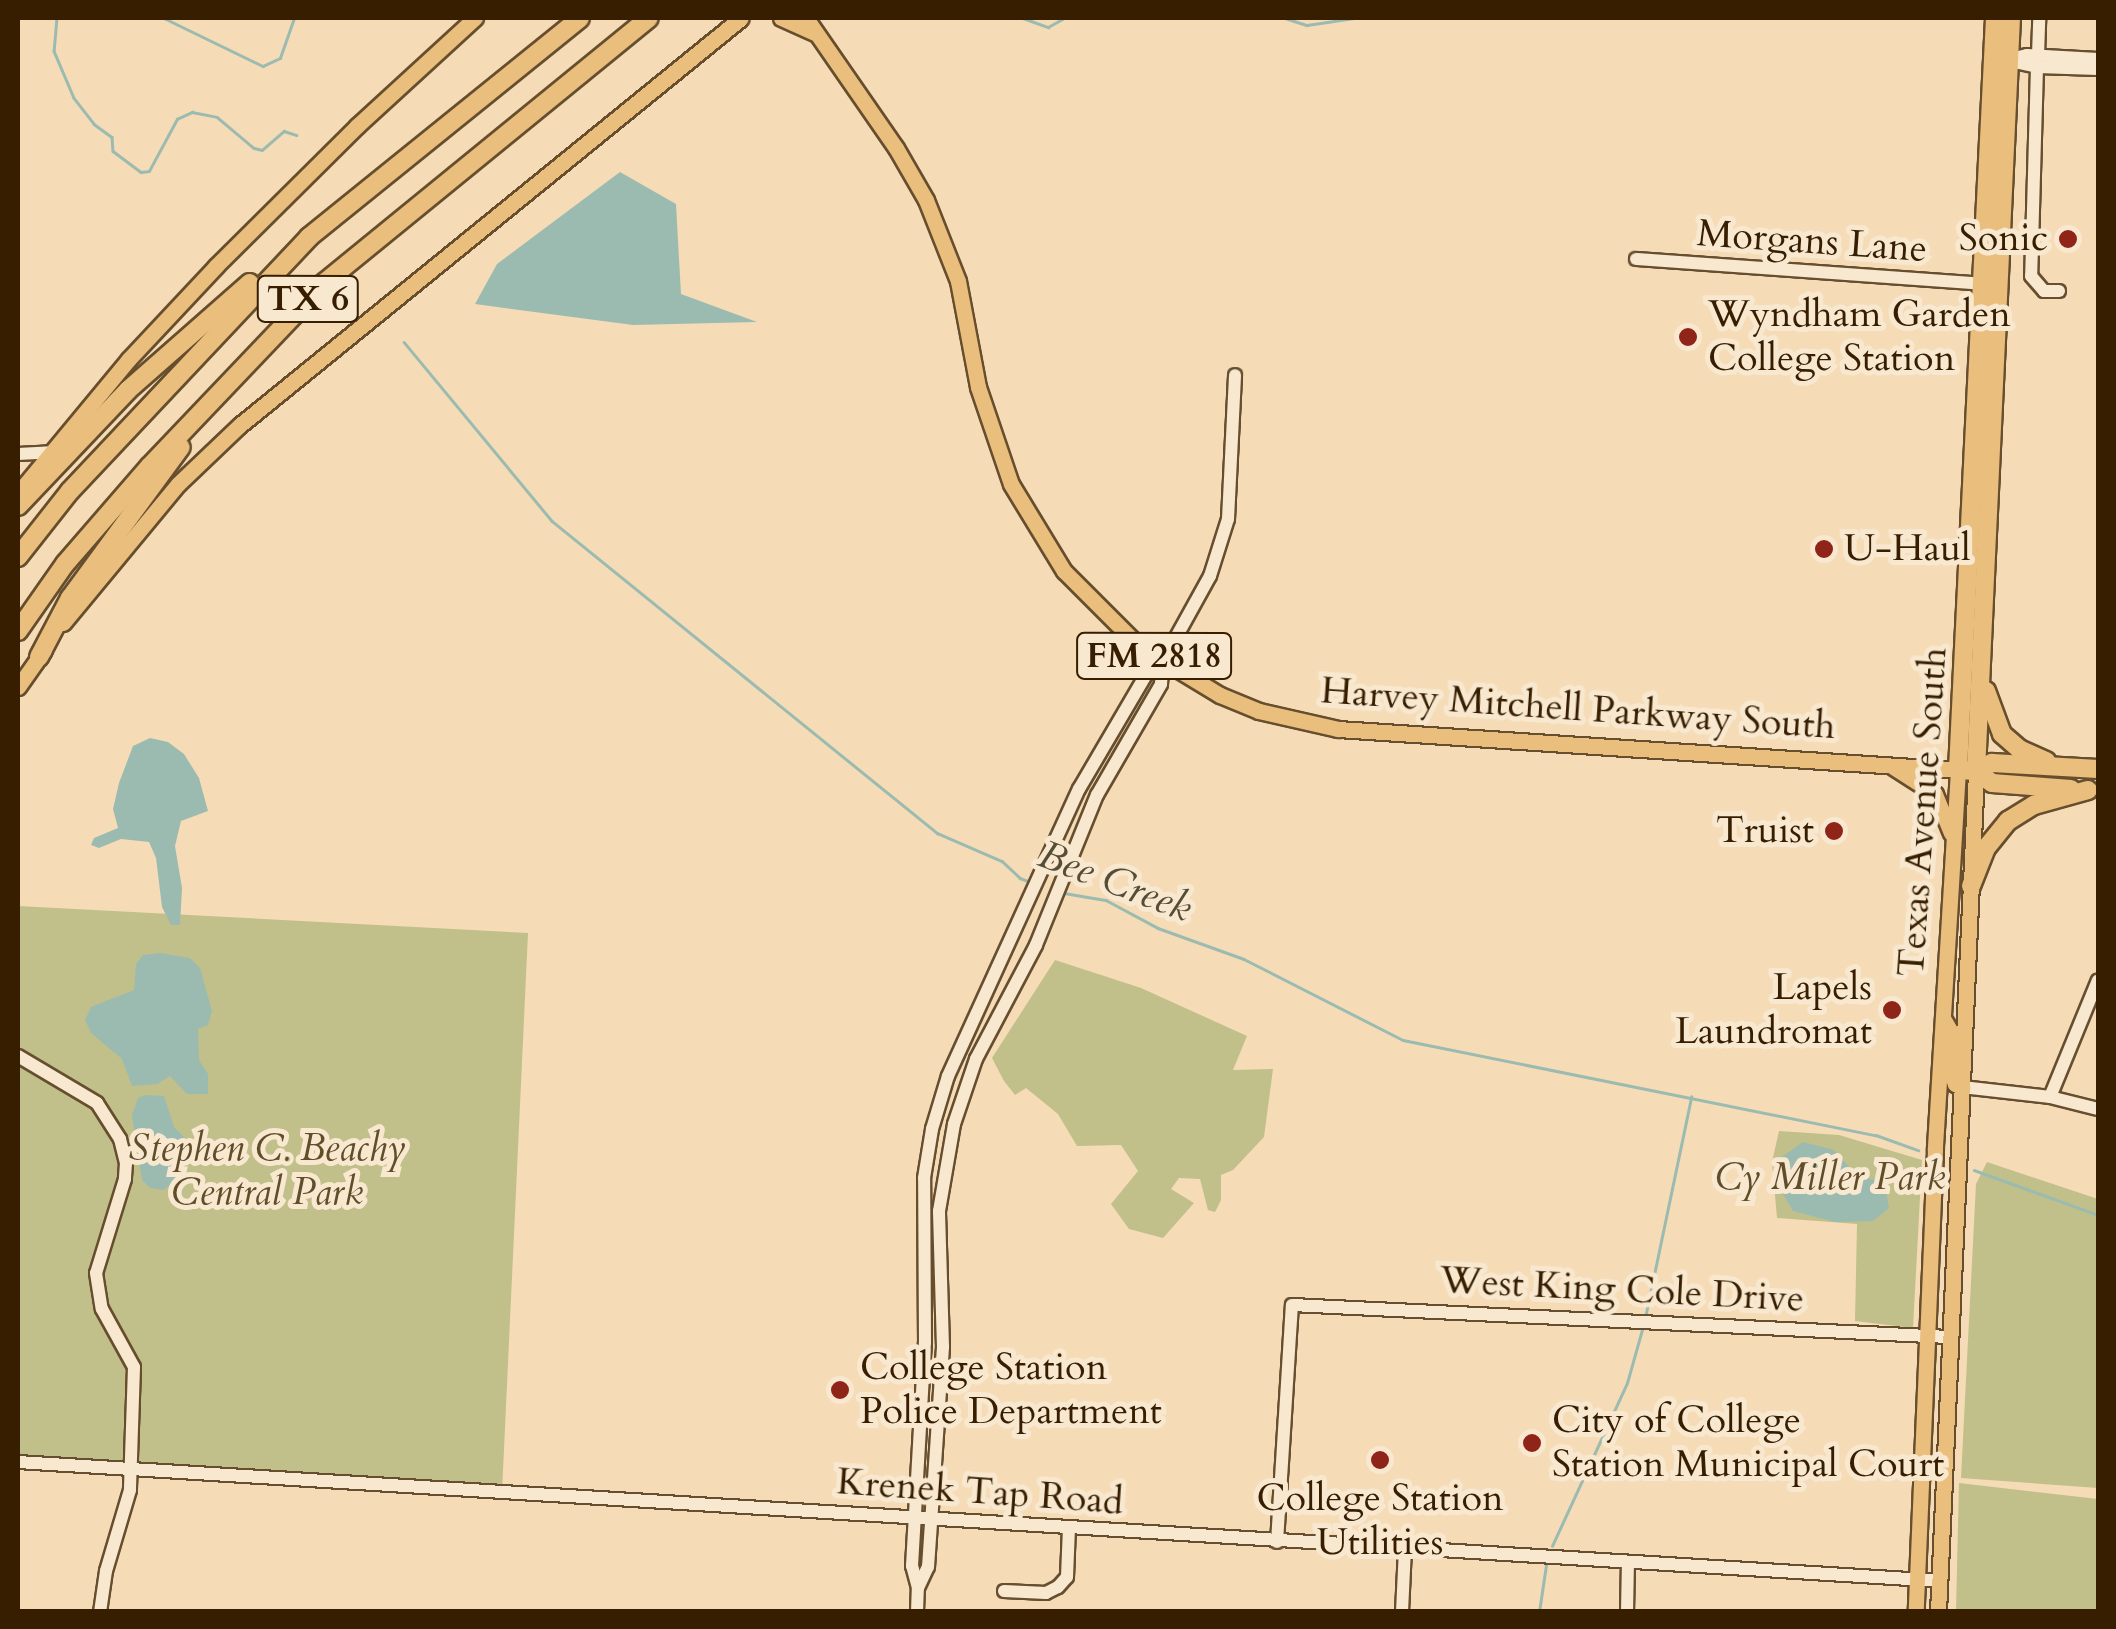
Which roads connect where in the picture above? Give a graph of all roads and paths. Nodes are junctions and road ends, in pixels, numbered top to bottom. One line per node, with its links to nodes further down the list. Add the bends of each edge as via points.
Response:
1 (475, 18): 22 (main road, via 216,266)
2 (580, 18): 16 (highway, TX 6)
3 (649, 18): 20 (highway, TX 6, via 381,234)
4 (781, 18): 11 (main road)
5 (806, 18): 11 (main road, Harvey Mitchell Parkway South / FM 2818)
6 (817, 18): 11 (main road)
7 (1995, 18): 13 (highway, Texas Avenue South)
8 (2011, 18): 13 (highway, Texas Avenue South)
9 (2040, 18): 14 (street)
10 (738, 19): 28 (main road, via 240,425 130,539)
11 (818, 35): 29 (main road, Harvey Mitchell Parkway South / FM 2818, via 914,176 950,257 994,443 1026,513 1092,604)
12 (2098, 58): 14 (street)
13 (2001, 60): 14 (street); 18 (highway, Texas Avenue South); 30 (highway, Texas Avenue South)
14 (2038, 61): 15 (street); 19 (street, via 2031,276 2044,291)
15 (2098, 69)
16 (310, 237): 25 (highway, via 128,390); 26 (highway, TX 6, via 70,490)
17 (1636, 259): 18 (street, Morgans Lane)
18 (1983, 284): 35 (highway, Texas Avenue South)
19 (2059, 291)
20 (261, 348): 27 (highway, TX 6, via 65,564); 28 (highway, via 70,598)
21 (1235, 376): 29 (street, via 1226,532 1200,598)
22 (51, 452): 23 (street); 24 (main road)
23 (18, 454)
24 (19, 484)
25 (18, 506)
26 (18, 556)
27 (18, 631)
28 (38, 658): 31 (main road)
29 (1162, 661): 32 (main road, Harvey Mitchell Parkway South / FM 2818, via 1220,695 1338,729); 51 (street, via 1146,675 1096,756 948,1076 925,1170 926,1344); 52 (street, via 1161,684 1110,767 1036,946 972,1071 942,1182 943,1347)
30 (1981, 668): 33 (highway, via 2002,734 2027,754); 35 (highway, Texas Avenue South)
31 (18, 687)
32 (1890, 765): 35 (main road, Harvey Mitchell Parkway South / FM 2818); 37 (main road, via 1935,794)
33 (2065, 767): 34 (highway, Harvey Mitchell Parkway South / FM 2818); 35 (highway, Harvey Mitchell Parkway South / FM 2818, via 1992,762)
34 (2098, 769)
35 (1967, 771): 36 (highway, Harvey Mitchell Parkway South / FM 2818, via 1992,783); 37 (main road, Texas Avenue South); 38 (main road, Texas Avenue South)
36 (2093, 790): 38 (highway, via 2034,805 2008,821 1986,848)
37 (1954, 841): 40 (main road, Texas Avenue South)
38 (1971, 886): 42 (main road, Texas Avenue South)
39 (2098, 980): 44 (street)
40 (1943, 1018): 42 (main road, via 1954,1037 1952,1075); 43 (main road, Texas Avenue South)
41 (18, 1056): 50 (street, via 97,1104 120,1138 125,1179 96,1292 134,1367)
42 (1962, 1087): 44 (street); 46 (main road, Texas Avenue South)
43 (1940, 1089): 46 (main road, via 1951,1106 1950,1156); 47 (main road, Texas Avenue South)
44 (2050, 1097): 45 (street)
45 (2098, 1108)
46 (1958, 1172): 48 (main road, Texas Avenue South)
47 (1927, 1336): 48 (street, West King Cole Drive); 54 (street, West King Cole Drive, via 1292,1305); 57 (main road, Texas Avenue South)
48 (1950, 1336): 58 (main road, Texas Avenue South)
49 (18, 1462): 50 (street, Krenek Tap Road)
50 (132, 1469): 51 (street, Krenek Tap Road); 61 (street)
51 (914, 1518): 52 (street, Krenek Tap Road); 59 (street)
52 (932, 1518): 53 (street, Krenek Tap Road); 59 (street, via 928,1567)
53 (1069, 1527): 54 (street, Krenek Tap Road); 60 (street, via 1067,1577 1058,1587 1046,1593)
54 (1277, 1542): 55 (street, Krenek Tap Road)
55 (1404, 1548): 56 (street, Krenek Tap Road); 63 (street)
56 (1628, 1562): 57 (street, Krenek Tap Road); 64 (street)
57 (1917, 1580): 58 (street, Krenek Tap Road); 65 (main road, Texas Avenue South)
58 (1939, 1581): 66 (main road, Texas Avenue South)
59 (918, 1588): 62 (street)
60 (1004, 1591)
61 (100, 1612)
62 (917, 1612)
63 (1402, 1612)
64 (1627, 1612)
65 (1916, 1612)
66 (1938, 1612)

